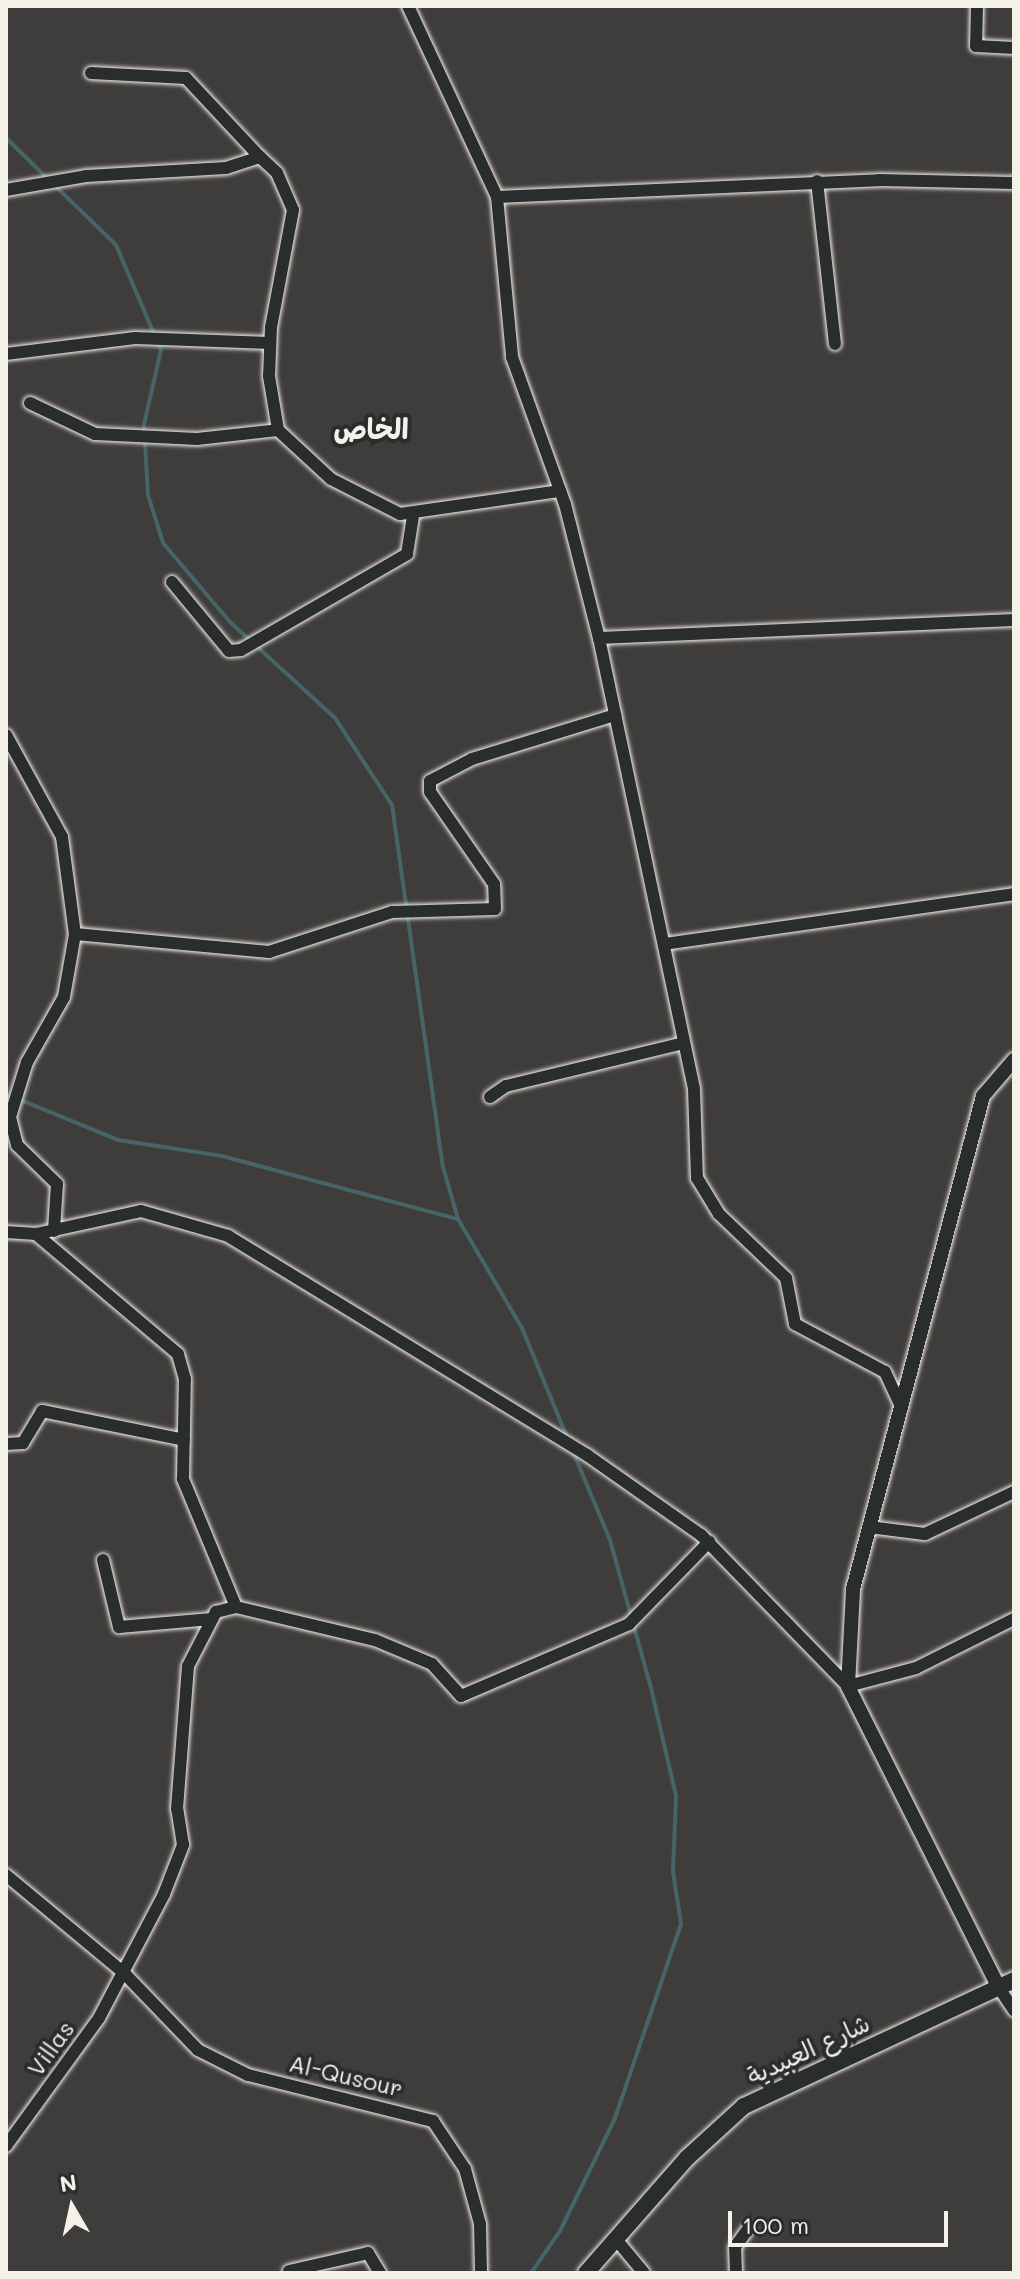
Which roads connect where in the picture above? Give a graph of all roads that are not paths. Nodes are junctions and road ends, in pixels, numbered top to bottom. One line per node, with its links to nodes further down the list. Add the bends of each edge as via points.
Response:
1 (408, 6): 9 (street)
2 (977, 6): 3 (street, via 976,46)
3 (1014, 48)
4 (91, 73): 5 (street, via 186,78)
5 (260, 157): 8 (street, via 226,168 86,176); 10 (street, via 277,173 293,210)
6 (817, 181): 7 (street); 9 (street); 11 (street)
7 (1014, 183)
8 (6, 190)
9 (497, 197): 15 (street, via 512,357)
10 (270, 343): 12 (street, via 135,338); 14 (street)
11 (835, 344)
12 (6, 354)
13 (30, 403): 14 (street, via 95,434 197,439)
14 (278, 430): 16 (street, via 331,479 383,508)
15 (560, 491): 16 (street); 19 (street)
16 (413, 515): 17 (street, via 407,554 241,650 229,651)
17 (172, 582)
18 (1014, 620): 19 (street)
19 (599, 638): 20 (street)
20 (615, 715): 23 (street, via 472,759 430,781 430,792 494,884 495,909 392,912 269,952); 24 (street)
21 (6, 735): 23 (street, via 62,837)
22 (1014, 894): 24 (street)
23 (75, 934): 28 (street, via 64,997 27,1062 10,1117 17,1145 57,1184)
24 (664, 944): 25 (street)
25 (684, 1043): 27 (street, via 506,1086); 31 (street, via 698,1118 697,1178 708,1198 786,1278 795,1324 885,1372)
26 (1014, 1060): 31 (street, via 983,1096)
27 (490, 1097)
28 (54, 1231): 30 (street); 36 (street, via 141,1211 228,1236 587,1455)
29 (6, 1232): 30 (street)
30 (36, 1234): 32 (street, via 178,1354)
31 (901, 1406): 35 (street)
32 (184, 1440): 33 (street, via 42,1411 23,1443); 38 (street, via 191,1509)
33 (6, 1444)
34 (1014, 1492): 35 (street, via 925,1534)
35 (869, 1527): 41 (street, via 853,1589)
36 (709, 1542): 38 (street, via 629,1624 461,1696 432,1664 375,1640); 41 (street)
37 (103, 1560): 39 (street, via 119,1627)
38 (236, 1607): 39 (street)
39 (212, 1619): 43 (street, Villas, via 188,1666 177,1809 183,1845)
40 (1014, 1619): 41 (street, via 916,1668)
41 (848, 1686): 44 (street)
42 (6, 1875): 43 (street, Al-Qusour)
43 (123, 1972): 46 (street, Villas, via 99,2018); 51 (street, Al-Qusour, via 198,2050 248,2075 433,2121 465,2169 480,2224)
44 (1006, 1984): 45 (street); 48 (main road, شارع العبيدية, via 744,2106)
45 (1014, 2010)
46 (6, 2146)
47 (749, 2228): 54 (street, via 735,2247)
48 (615, 2238): 52 (main road, شارع العبيدية); 53 (street)
49 (289, 2271): 50 (street, via 368,2253)
50 (380, 2273)
51 (481, 2273)
52 (586, 2273)
53 (644, 2273)
54 (736, 2273)

